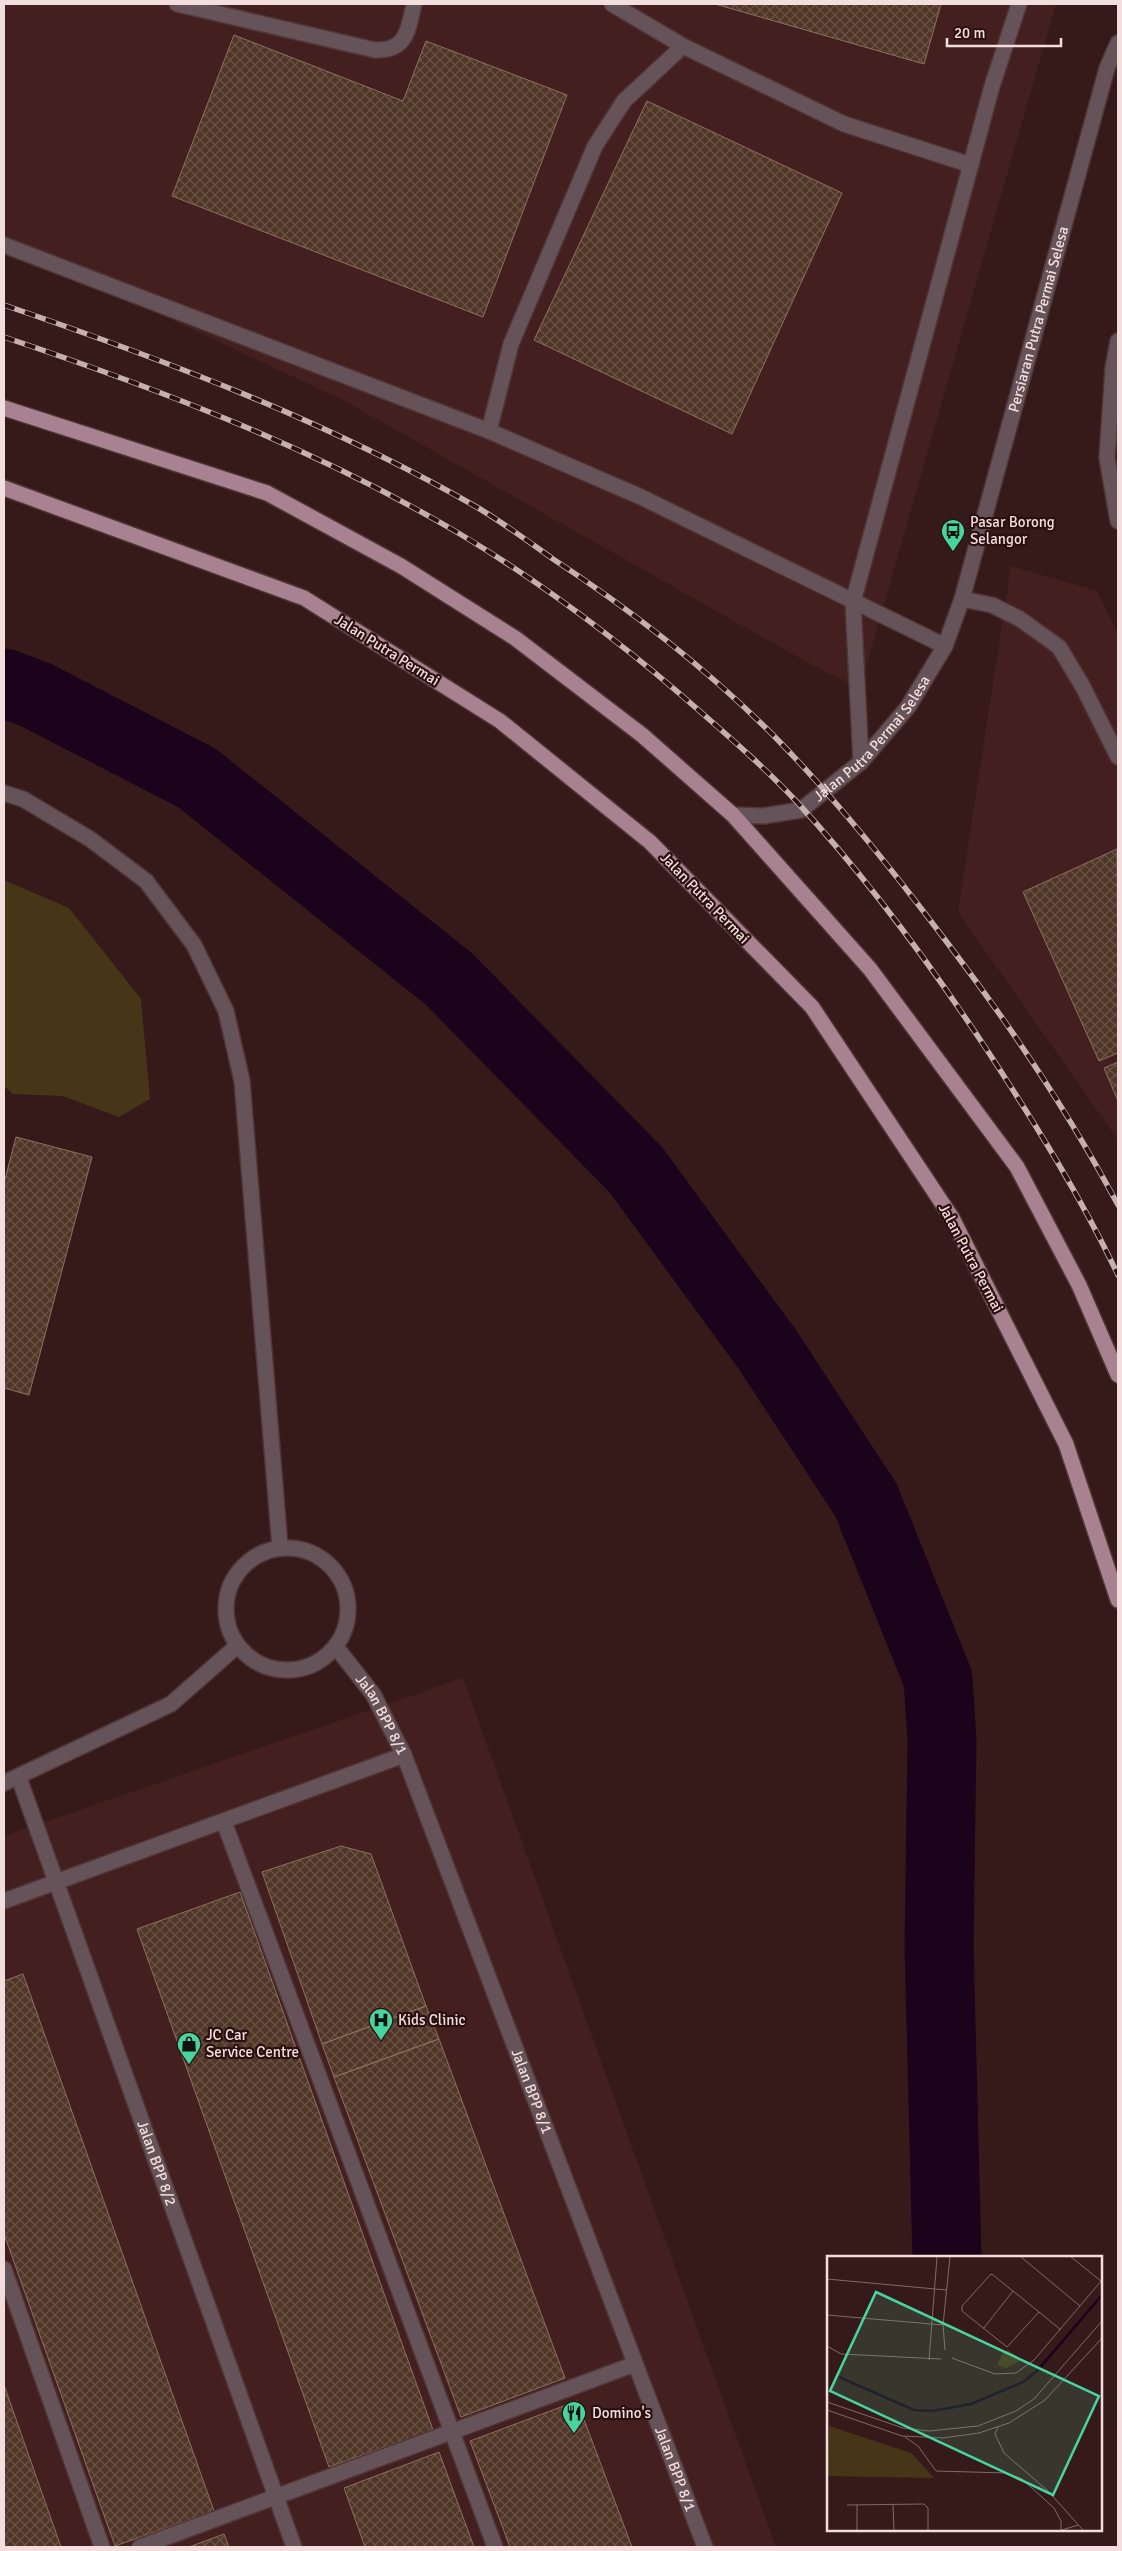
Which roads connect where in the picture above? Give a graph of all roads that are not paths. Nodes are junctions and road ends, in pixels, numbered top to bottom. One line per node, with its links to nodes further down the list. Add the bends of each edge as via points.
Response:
1 (177, 4): 2 (street, via 386,50 404,38)
2 (414, 4)
3 (612, 4): 6 (street)
4 (1018, 4): 7 (street)
5 (1118, 43): 15 (street, Persiaran Putra Permai Selesa, via 1107,68)
6 (683, 46): 7 (street, via 844,124); 12 (street, via 624,101 596,146 511,344)
7 (971, 165): 16 (street)
8 (4, 245): 12 (street)
9 (1118, 341): 10 (street)
10 (1116, 368): 14 (street, via 1107,458)
11 (4, 408): 21 (main road, via 267,493 401,566 523,644 642,735)
12 (489, 431): 16 (street, via 641,497)
13 (4, 488): 24 (main road, Jalan Putra Permai, via 304,598 500,721 650,842 812,1007 952,1218 1066,1444)
14 (1118, 521)
15 (962, 598): 17 (street, Jalan Putra Permai Selesa); 18 (street, via 992,605 1020,619 1059,647)
16 (853, 602): 17 (street); 19 (street)
17 (945, 646): 19 (street, Jalan Putra Permai Selesa, via 908,707)
18 (1118, 757)
19 (861, 762): 21 (street, Jalan Putra Permai Selesa, via 801,810 763,816)
20 (4, 793): 23 (street, via 90,839 146,881 194,945 226,1011 242,1081)
21 (733, 815): 22 (main road, via 870,969 1017,1167 1079,1285)
22 (1118, 1375)
23 (280, 1547): 25 (street, via 247,1561 234,1575 225,1611 228,1629); 26 (street, via 300,1549 319,1557 335,1570 345,1589 348,1609 346,1629)
24 (1118, 1600)
25 (237, 1646): 26 (street, via 267,1668 286,1671 305,1669); 28 (street, via 171,1704)
26 (336, 1647): 27 (street, Jalan BPP 8/1, via 373,1694)
27 (404, 1755): 30 (street); 34 (street, Jalan BPP 8/1)
28 (19, 1778): 29 (street); 31 (street, Jalan BPP 8/2)
29 (4, 1783)
30 (224, 1822): 31 (street); 35 (street)
31 (56, 1882): 32 (street); 36 (street, Jalan BPP 8/2)
32 (4, 1902)
33 (4, 2269): 37 (street)
34 (635, 2364): 35 (street); 41 (street, Jalan BPP 8/1)
35 (452, 2432): 36 (street); 40 (street)
36 (276, 2497): 38 (street); 39 (street, Jalan BPP 8/2)
37 (102, 2547)
38 (140, 2547)
39 (294, 2547)
40 (495, 2547)
41 (705, 2547)

